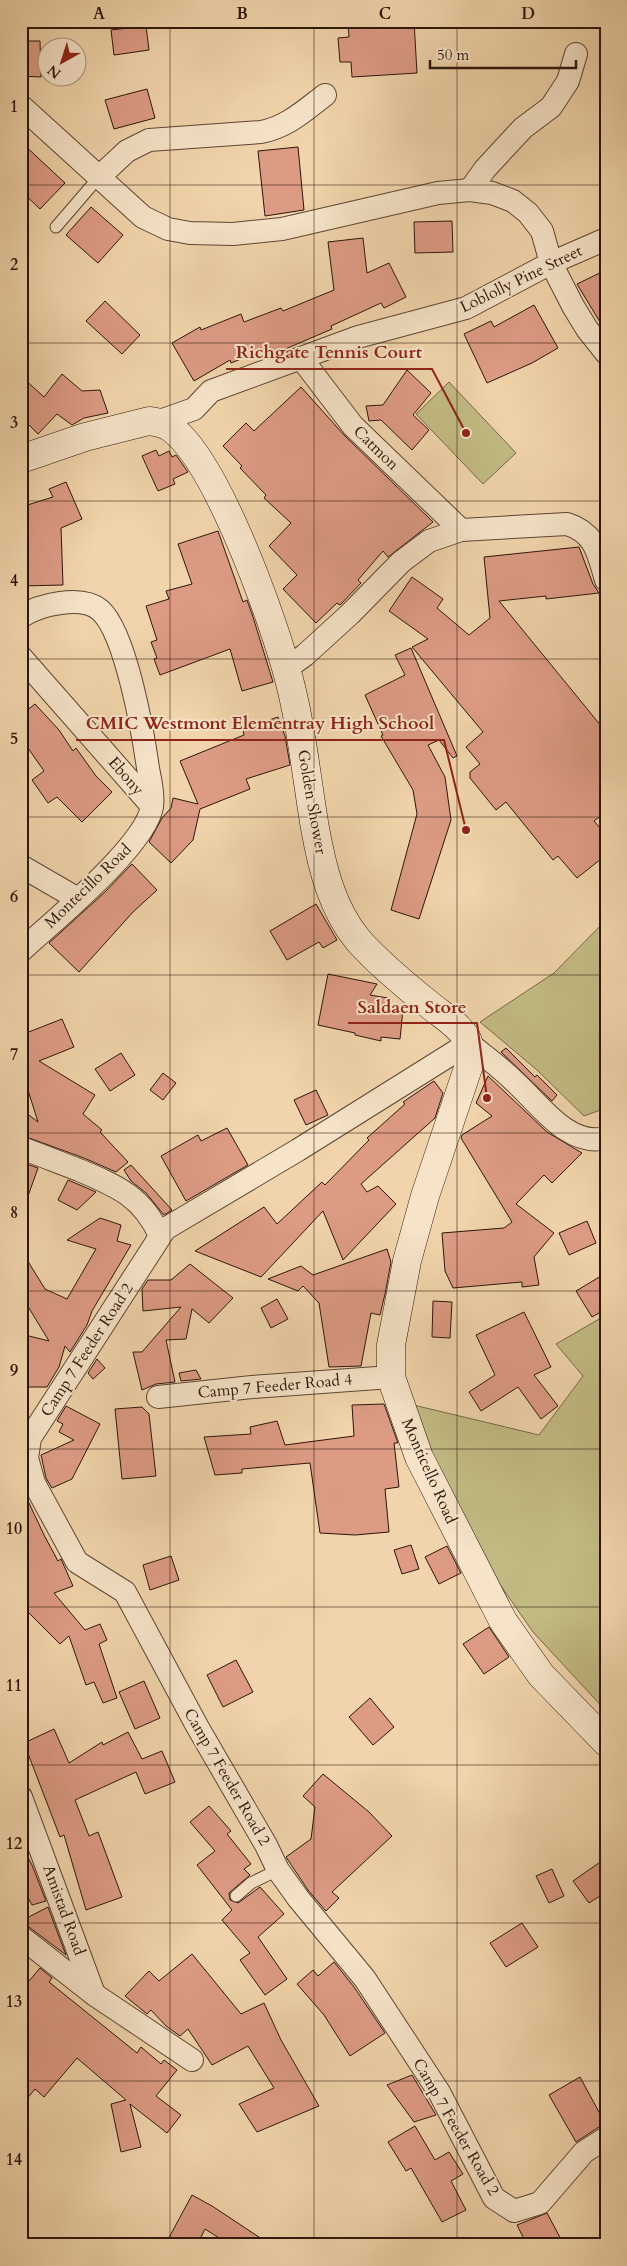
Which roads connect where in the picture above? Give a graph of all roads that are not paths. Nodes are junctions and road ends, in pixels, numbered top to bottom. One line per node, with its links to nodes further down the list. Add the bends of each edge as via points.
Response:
1 (576, 54): 5 (street, via 568,81 551,107 523,128)
2 (325, 95): 4 (street, via 277,129 149,140 127,152)
3 (21, 106): 4 (street)
4 (100, 177): 5 (street, via 143,217 168,229 190,233 233,234 282,229 438,193); 6 (lane)
5 (470, 190): 8 (street, via 492,193 513,201 528,213 542,231)
6 (56, 226)
7 (606, 239): 8 (street, Loblolly Pine Street)
8 (550, 263): 9 (street, via 582,322); 10 (street, Loblolly Pine Street, via 466,308 358,337)
9 (606, 353)
10 (301, 358): 11 (street, Loblolly Pine Street, via 211,391 194,409); 13 (street, Catmon, via 353,426)
11 (158, 422): 12 (main road, via 140,423 85,437); 17 (main road, Golden Shower, via 171,428 185,441 217,493 255,579)
12 (21, 459)
13 (461, 530): 14 (street, via 567,524 576,527 586,533 594,544); 17 (street, via 429,541 415,551 350,614)
14 (606, 580)
15 (21, 617): 18 (street, via 38,608 79,601 93,606 109,622 139,712)
16 (21, 657): 18 (street, Ebony)
17 (286, 669): 22 (main road, Golden Shower, via 324,873 338,910 359,941 457,1028)
18 (152, 806): 20 (street, Montecillo Road, via 130,848)
19 (21, 866): 20 (street)
20 (78, 899): 21 (street, Montecillo Road)
21 (21, 950)
22 (469, 1043): 23 (street, via 564,1127 587,1139); 25 (street, Camp 7 Feeder Road 2, via 169,1226); 26 (main road, Monticello Road, via 470,1065 425,1196 407,1261 391,1345)
23 (606, 1138)
24 (21, 1148): 25 (street, via 122,1189 149,1214)
25 (160, 1236): 30 (street, Camp 7 Feeder Road 2, via 30,1438 27,1458 34,1483 77,1562 125,1592)
26 (391, 1377): 27 (street, Camp 7 Feeder Road 4); 28 (main road, Monticello Road, via 419,1457 503,1621 540,1675)
27 (158, 1397)
28 (606, 1742)
29 (21, 1798): 33 (street, Amistad Road)
30 (278, 1870): 31 (lane, via 251,1883); 35 (street, Camp 7 Feeder Road 2, via 365,1979 434,2084 494,2198 514,2212 540,2203 584,2152)
31 (236, 1896)
32 (21, 1937): 33 (street, Amistad Road)
33 (95, 1995): 34 (street, Amistad Road)
34 (192, 2060)
35 (606, 2138)

